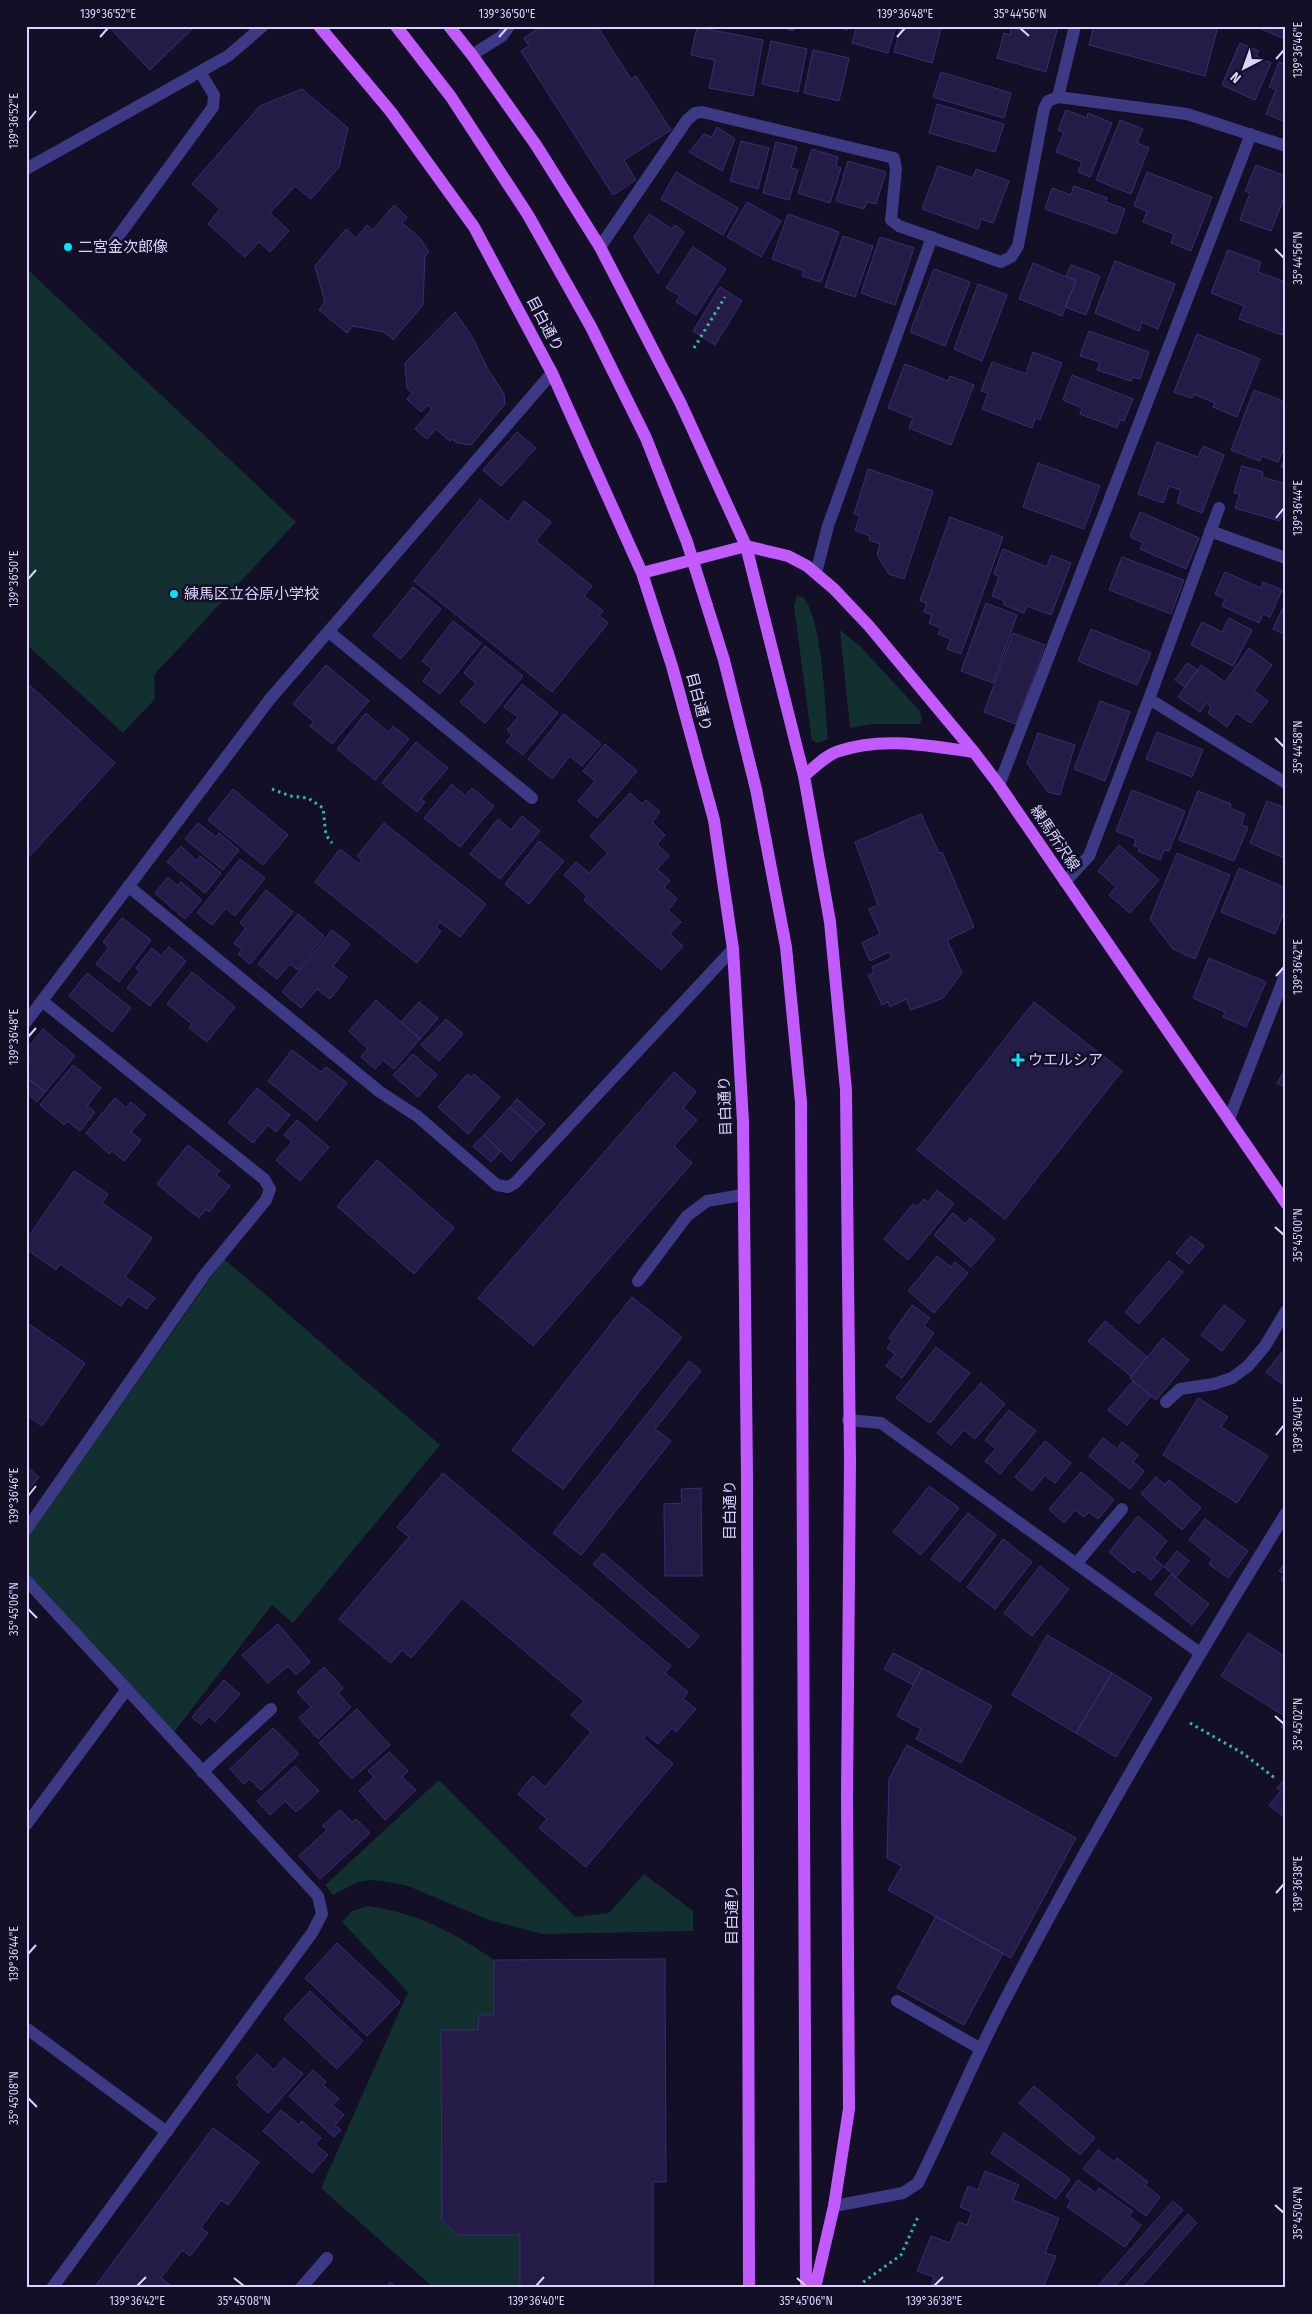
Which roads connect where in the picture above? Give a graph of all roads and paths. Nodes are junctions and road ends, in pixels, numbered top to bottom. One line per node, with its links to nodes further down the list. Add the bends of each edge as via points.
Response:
1 (263, 26): 8 (street, via 228,56)
2 (319, 26): 18 (main road, 目白通り, via 392,112 474,227)
3 (396, 26): 69 (main road, via 451,97 528,215 591,326 646,438 687,542 724,660 756,789 786,947 801,1102)
4 (449, 26): 7 (main road)
5 (509, 26): 7 (street, via 502,36)
6 (1075, 26): 9 (street)
7 (472, 55): 15 (main road, via 536,145)
8 (200, 72): 12 (street); 14 (street, via 214,94 213,107)
9 (1058, 97): 10 (street, via 1187,114); 13 (street, via 1048,101 1044,108 1018,246 1011,257 1001,262)
10 (1251, 134): 11 (street); 30 (street)
11 (1286, 146)
12 (26, 169)
13 (932, 237): 15 (street, via 891,220 896,169 894,158 702,112 687,120); 24 (street, via 828,526)
14 (112, 245)
15 (600, 247): 21 (main road, via 681,404)
16 (725, 297): 17 (path)
17 (694, 348)
18 (552, 373): 23 (main road, 目白通り); 25 (street)
19 (1219, 508): 20 (street)
20 (1210, 531): 22 (street); 26 (street)
21 (746, 546): 23 (main road); 24 (main road, 練馬所沢線, via 788,556); 28 (main road)
22 (1286, 558)
23 (642, 573): 36 (main road, 目白通り, via 672,666 714,820)
24 (816, 574): 27 (main road, 練馬所沢線, via 869,626)
25 (329, 632): 32 (street); 35 (street, via 270,699)
26 (1149, 699): 29 (street); 34 (street, via 1089,856)
27 (974, 752): 28 (main road, via 894,742 838,751); 30 (main road, 練馬所沢線)
28 (804, 776): 46 (main road, via 830,922 846,1090)
29 (1286, 783)
30 (999, 785): 34 (main road, 練馬所沢線)
31 (272, 789): 33 (path, via 308,798 323,808 326,835)
32 (532, 798)
33 (332, 843)
34 (1065, 882): 40 (main road, 練馬所沢線)
35 (128, 886): 36 (street, via 380,1092 417,1116 497,1185 508,1187); 38 (street)
36 (733, 949): 41 (main road, 目白通り, via 743,1122)
37 (1286, 972): 40 (street)
38 (42, 1001): 39 (street); 49 (street, via 264,1180 270,1189 266,1200 205,1274)
39 (26, 1022)
40 (1229, 1119): 42 (main road, 練馬所沢線)
41 (743, 1195): 43 (street, via 707,1201 687,1216); 68 (main road, 目白通り)
42 (1286, 1203)
43 (638, 1281)
44 (1286, 1311): 45 (street, via 1265,1346 1248,1366 1232,1378 1180,1389)
45 (1166, 1402)
46 (848, 1420): 50 (street, via 881,1423); 63 (main road, via 849,2109)
47 (1122, 1509): 50 (street)
48 (1286, 1513): 52 (street)
49 (27, 1527)
50 (1076, 1564): 52 (street)
51 (26, 1580): 53 (street)
52 (1200, 1653): 55 (street)
53 (127, 1689): 56 (street); 58 (street)
54 (271, 1710): 56 (street)
55 (1167, 1710): 57 (path, via 1244,1754); 61 (street, via 1098,1827)
56 (202, 1772): 62 (street, via 318,1896 322,1914 312,1933)
57 (1276, 1779)
58 (26, 1825)
59 (897, 2000): 61 (street)
60 (26, 2028): 62 (street)
61 (981, 2049): 63 (street, via 918,2183 903,2193)
62 (167, 2132): 66 (street)
63 (834, 2206): 70 (main road)
64 (918, 2217): 71 (path, via 901,2255 862,2283)
65 (327, 2258): 67 (street)
66 (52, 2288)
67 (301, 2288)
68 (749, 2288)
69 (806, 2288)
70 (815, 2288)
71 (862, 2288)

